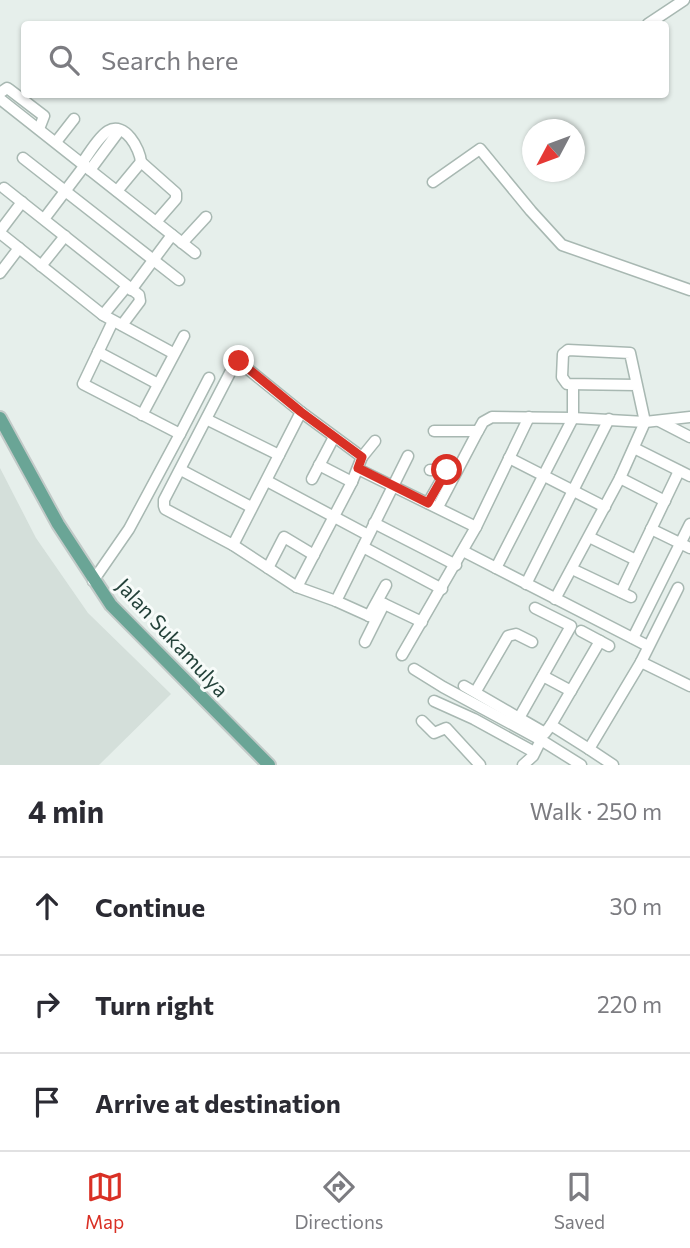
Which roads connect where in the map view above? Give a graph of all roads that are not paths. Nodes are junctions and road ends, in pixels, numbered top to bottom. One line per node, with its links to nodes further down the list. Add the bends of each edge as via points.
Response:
1 (684, 0): 2 (street)
2 (652, 21)
3 (0, 93): 4 (street, via 10,89)
4 (21, 98)
5 (21, 98): 8 (street, via 44,116)
6 (0, 99): 8 (street)
7 (74, 119): 9 (street)
8 (39, 129): 9 (street)
9 (56, 142): 12 (street)
10 (23, 158): 15 (street)
11 (141, 162): 12 (street, via 133,140 119,131); 16 (street); 20 (street, via 176,196)
12 (86, 166): 15 (street); 16 (street)
13 (433, 182): 32 (street, via 480,149 562,246)
14 (4, 188): 17 (street)
15 (65, 190): 19 (street); 27 (street)
16 (117, 191): 20 (street)
17 (22, 202): 19 (street); 21 (street)
18 (206, 217): 24 (street)
19 (44, 219): 23 (street)
20 (156, 222): 22 (street)
21 (0, 232): 25 (street)
22 (172, 235): 24 (street); 27 (street)
23 (65, 236): 28 (street); 31 (street)
24 (182, 243): 26 (street)
25 (19, 248): 28 (street); 29 (street)
26 (195, 253)
27 (153, 260): 30 (street); 31 (street)
28 (41, 266): 33 (street)
29 (0, 272)
30 (178, 280)
31 (129, 288): 33 (street); 34 (street, via 140,301)
32 (690, 290)
33 (103, 314): 34 (street)
34 (117, 323): 36 (street); 37 (street)
35 (184, 336): 39 (street)
36 (98, 352): 39 (street); 43 (street, via 83,384)
37 (172, 352)
38 (209, 378): 54 (street)
39 (158, 384): 43 (street)
40 (573, 385): 41 (street); 41 (street, via 562,377 563,354 568,350 630,353); 47 (street)
41 (637, 385): 51 (street)
42 (301, 412): 49 (street, via 239,361); 55 (street); 60 (street)
43 (142, 415): 54 (street)
44 (529, 417): 47 (street); 53 (street, via 492,417); 63 (street)
45 (690, 417): 50 (street)
46 (0, 418): 100 (main road, Jalan Sukamulya)
47 (573, 418): 48 (street); 70 (street)
48 (609, 419): 51 (street); 77 (street)
49 (208, 420): 58 (street); 60 (street)
50 (659, 421): 51 (street); 56 (street)
51 (645, 422): 59 (street)
52 (435, 430): 53 (street)
53 (478, 431): 67 (street)
54 (179, 436): 58 (street); 100 (street, via 129,529)
55 (334, 437): 62 (street); 64 (street)
56 (690, 437)
57 (375, 441): 62 (street)
58 (194, 446): 68 (street)
59 (634, 448): 69 (street); 72 (street)
60 (279, 455): 74 (street)
61 (408, 456): 76 (street)
62 (362, 457): 65 (street)
63 (509, 458): 70 (street); 85 (street)
64 (319, 465): 73 (street); 75 (street)
65 (358, 468): 75 (street); 76 (street)
66 (429, 470): 67 (street)
67 (452, 470): 79 (street)
68 (181, 471): 80 (street); 90 (street, via 164,500 166,509)
69 (679, 471): 71 (street); 78 (street)
70 (544, 475): 77 (street); 98 (street)
71 (690, 476)
72 (620, 478): 78 (street); 81 (street)
73 (312, 479)
74 (267, 481): 80 (street); 82 (street)
75 (352, 482): 82 (street)
76 (394, 486): 79 (street); 83 (street)
77 (574, 490): 81 (street); 101 (street)
78 (665, 501): 86 (street)
79 (433, 505): 85 (street)
80 (251, 507): 90 (street)
81 (606, 507): 88 (street)
82 (334, 516): 87 (street); 94 (street)
83 (374, 523): 87 (street); 96 (street)
84 (690, 524): 89 (street)
85 (476, 527): 93 (street)
86 (652, 529): 89 (street); 95 (street)
87 (368, 534): 91 (street)
88 (589, 537): 95 (street); 99 (street)
89 (680, 543): 92 (street); 115 (street)
90 (233, 545): 97 (street)
91 (363, 547): 105 (street); 109 (street)
92 (690, 548)
93 (463, 551): 96 (street); 98 (street)
94 (314, 555): 97 (street, via 284,537); 103 (street)
95 (636, 560): 106 (street)
96 (456, 565): 105 (street)
97 (268, 568): 103 (street)
98 (495, 568): 101 (street)
99 (572, 569): 106 (street); 108 (street)
100 (93, 581): 134 (main road, Jalan Sukamulya, via 127,623)
101 (526, 584): 108 (street)
102 (386, 585): 110 (street)
103 (297, 587): 109 (street)
104 (678, 588): 120 (street)
105 (442, 589): 113 (street)
106 (621, 592): 107 (street)
107 (631, 597)
108 (555, 599): 115 (street)
109 (336, 601): 112 (street)
110 (381, 603): 112 (street); 113 (street)
111 (535, 608): 122 (street, via 571,626)
112 (372, 617): 116 (street)
113 (422, 622): 119 (street)
114 (582, 631): 126 (street, via 604,643)
115 (633, 638): 118 (street)
116 (365, 642)
117 (533, 642): 125 (street, via 516,634 508,636)
118 (646, 645)
119 (402, 655)
120 (641, 662): 124 (street); 132 (street)
121 (414, 669): 131 (street)
122 (543, 676): 126 (street); 128 (street)
123 (464, 686): 125 (street)
124 (690, 686)
125 (476, 691): 128 (street)
126 (571, 691): 130 (street)
127 (435, 701): 133 (street)
128 (519, 718): 130 (street, via 545,733)
129 (422, 721): 135 (street, via 433,733 446,728)
130 (551, 725): 132 (street)
131 (541, 740): 133 (street); 137 (street)
132 (589, 750): 138 (street)
133 (534, 752): 136 (street)
134 (269, 765)
135 (480, 765)
136 (523, 765)
137 (580, 765)
138 (613, 765)

